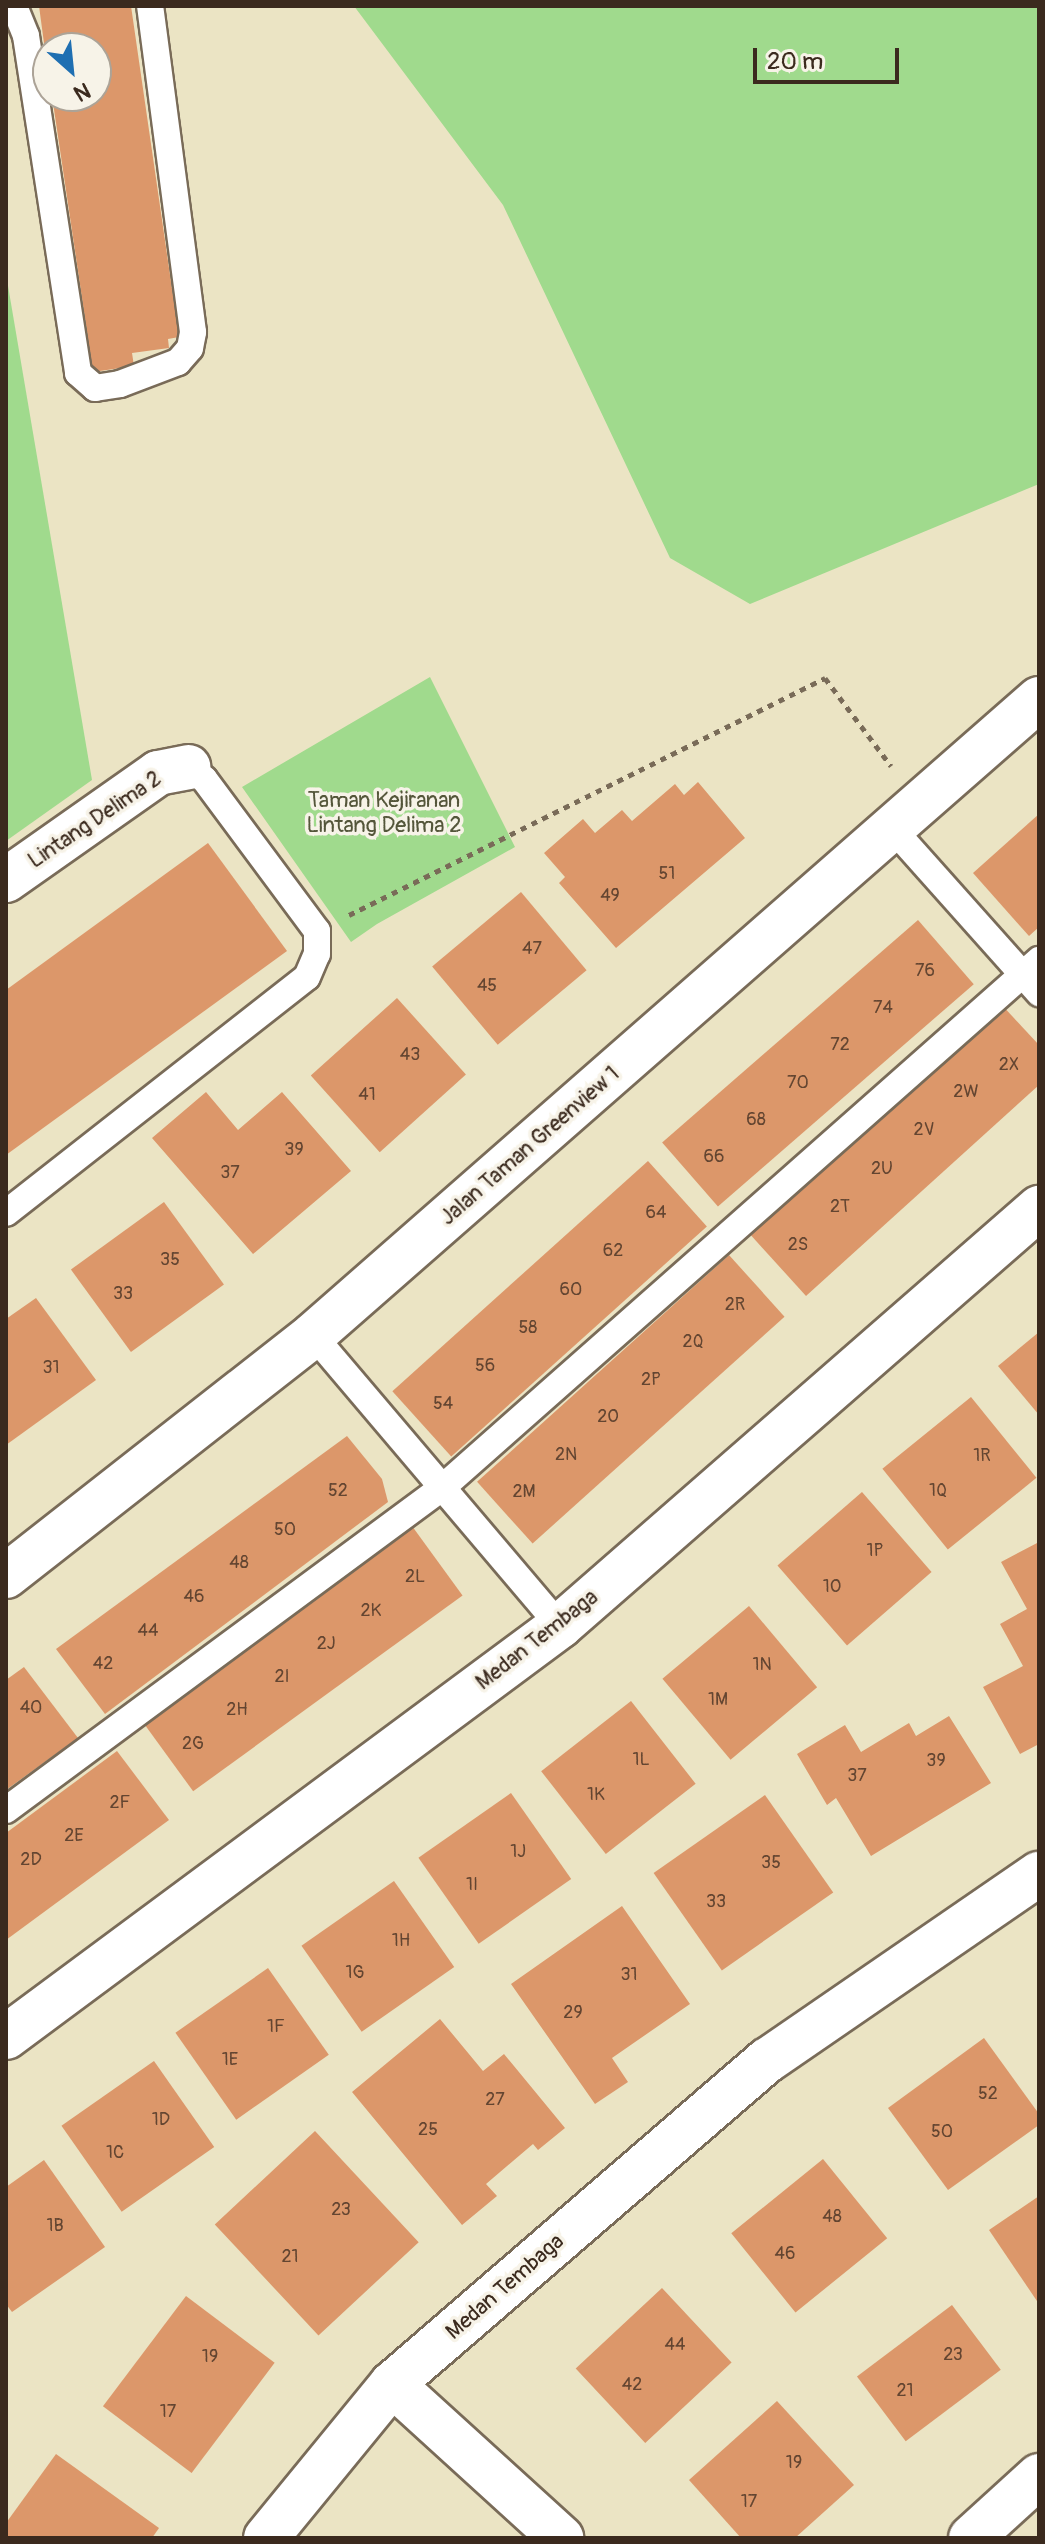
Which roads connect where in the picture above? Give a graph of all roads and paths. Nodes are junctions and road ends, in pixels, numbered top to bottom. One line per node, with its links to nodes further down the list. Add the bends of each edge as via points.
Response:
1 (14, 6): 2 (lane, via 26,36 78,373 95,388 178,362 190,348 193,332)
2 (150, 6)
3 (1039, 699): 5 (street, Jalan Taman Greenview 1)
4 (188, 767): 6 (street, Lintang Delima 2, via 158,773); 7 (lane, via 204,779)
5 (907, 817): 7 (path, via 825,678); 8 (lane); 11 (street, Jalan Taman Greenview 1)
6 (6, 880)
7 (317, 931): 10 (lane, via 317,954 307,977)
8 (1034, 976): 12 (lane)
9 (1039, 1208): 14 (street, Medan Tembaga)
10 (6, 1213)
11 (313, 1335): 12 (lane); 13 (street, Jalan Taman Greenview 1)
12 (443, 1487): 14 (lane); 15 (lane)
13 (6, 1576)
14 (560, 1626): 17 (street, Medan Tembaga)
15 (6, 1810)
16 (1039, 1874): 18 (street, Medan Tembaga, via 768,2060)
17 (6, 2037)
18 (392, 2384): 20 (street, Medan Tembaga); 21 (street)
19 (1039, 2476): 22 (street)
20 (266, 2538)
21 (561, 2538)
22 (971, 2538)

